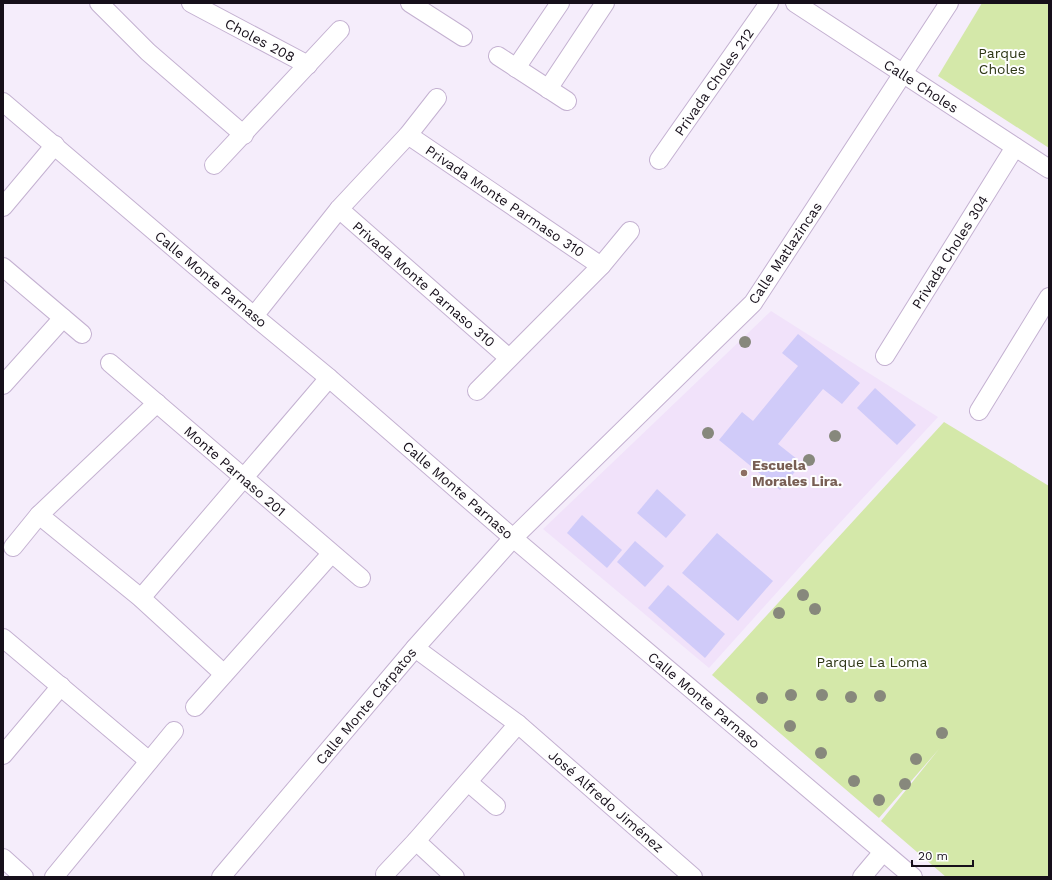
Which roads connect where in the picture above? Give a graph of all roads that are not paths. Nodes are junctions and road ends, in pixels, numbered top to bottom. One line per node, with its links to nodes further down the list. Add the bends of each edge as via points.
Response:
1 (99, 3): 20 (street, via 148,52)
2 (191, 3): 13 (street, Choles 208)
3 (410, 3): 9 (street)
4 (560, 3): 14 (street)
5 (605, 3): 16 (street)
6 (769, 3): 24 (street, Privada Choles 212)
7 (795, 3): 15 (street, Calle Choles)
8 (949, 3): 15 (street, Calle Matlazincas)
9 (431, 9): 11 (street)
10 (340, 30): 13 (street)
11 (463, 37)
12 (498, 56): 14 (street)
13 (308, 65): 20 (street)
14 (516, 68): 16 (street)
15 (902, 74): 23 (street, Calle Choles); 46 (street, Calle Matlazincas, via 752,303)
16 (548, 89): 18 (street)
17 (437, 98): 21 (street)
18 (567, 101)
19 (3, 102): 22 (street, Calle Monte Parnaso)
20 (244, 135): 25 (street)
21 (408, 135): 28 (street); 30 (street, Privada Monte Parmaso 310)
22 (55, 145): 27 (street); 33 (street, Calle Monte Parnaso)
23 (1015, 147): 26 (street, Calle Choles); 36 (street, Privada Choles 304)
24 (658, 160)
25 (214, 165)
26 (1049, 169)
27 (3, 208)
28 (339, 209): 33 (street); 37 (street, Privada Monte Parnaso 310)
29 (630, 231): 30 (street, Privada Monte Parmaso 310)
30 (601, 266): 37 (street, Privada Monte Parmaso 310)
31 (3, 268): 34 (street)
32 (1049, 297): 43 (street)
33 (254, 316): 39 (street, Calle Monte Parnaso)
34 (63, 318): 35 (street); 40 (street)
35 (82, 334)
36 (885, 356)
37 (509, 358): 41 (street, Privada Monte Parmaso 310)
38 (110, 363): 42 (street, Monte Parnaso 201)
39 (330, 378): 44 (street); 46 (street, Calle Monte Parnaso)
40 (3, 385)
41 (477, 391)
42 (157, 404): 44 (street, Monte Parnaso 201); 45 (street)
43 (979, 411)
44 (244, 478): 48 (street, Monte Parnaso 201); 50 (street)
45 (39, 515): 47 (street); 50 (street)
46 (514, 538): 52 (street, Calle Monte Cárpatos); 63 (street, Calle Monte Parnaso)
47 (13, 547)
48 (331, 554): 49 (street, Monte Parnaso 201); 53 (street)
49 (361, 578)
50 (142, 598): 53 (street)
51 (3, 638): 54 (street)
52 (415, 648): 56 (street, José Alfredo Jiménez); 68 (street, Calle Monte Cárpatos)
53 (224, 674): 55 (street)
54 (61, 686): 58 (street); 59 (street)
55 (195, 707)
56 (518, 724): 60 (street); 70 (street, José Alfredo Jiménez)
57 (174, 731): 59 (street)
58 (3, 755)
59 (149, 761): 67 (street)
60 (468, 782): 61 (street); 62 (street)
61 (496, 806)
62 (416, 841): 65 (street); 69 (street)
63 (883, 852): 71 (street); 72 (street, Calle Monte Parnaso)
64 (3, 858): 66 (street)
65 (385, 874)
66 (24, 877)
67 (54, 877)
68 (221, 877)
69 (455, 877)
70 (693, 877)
71 (862, 877)
72 (913, 877)

